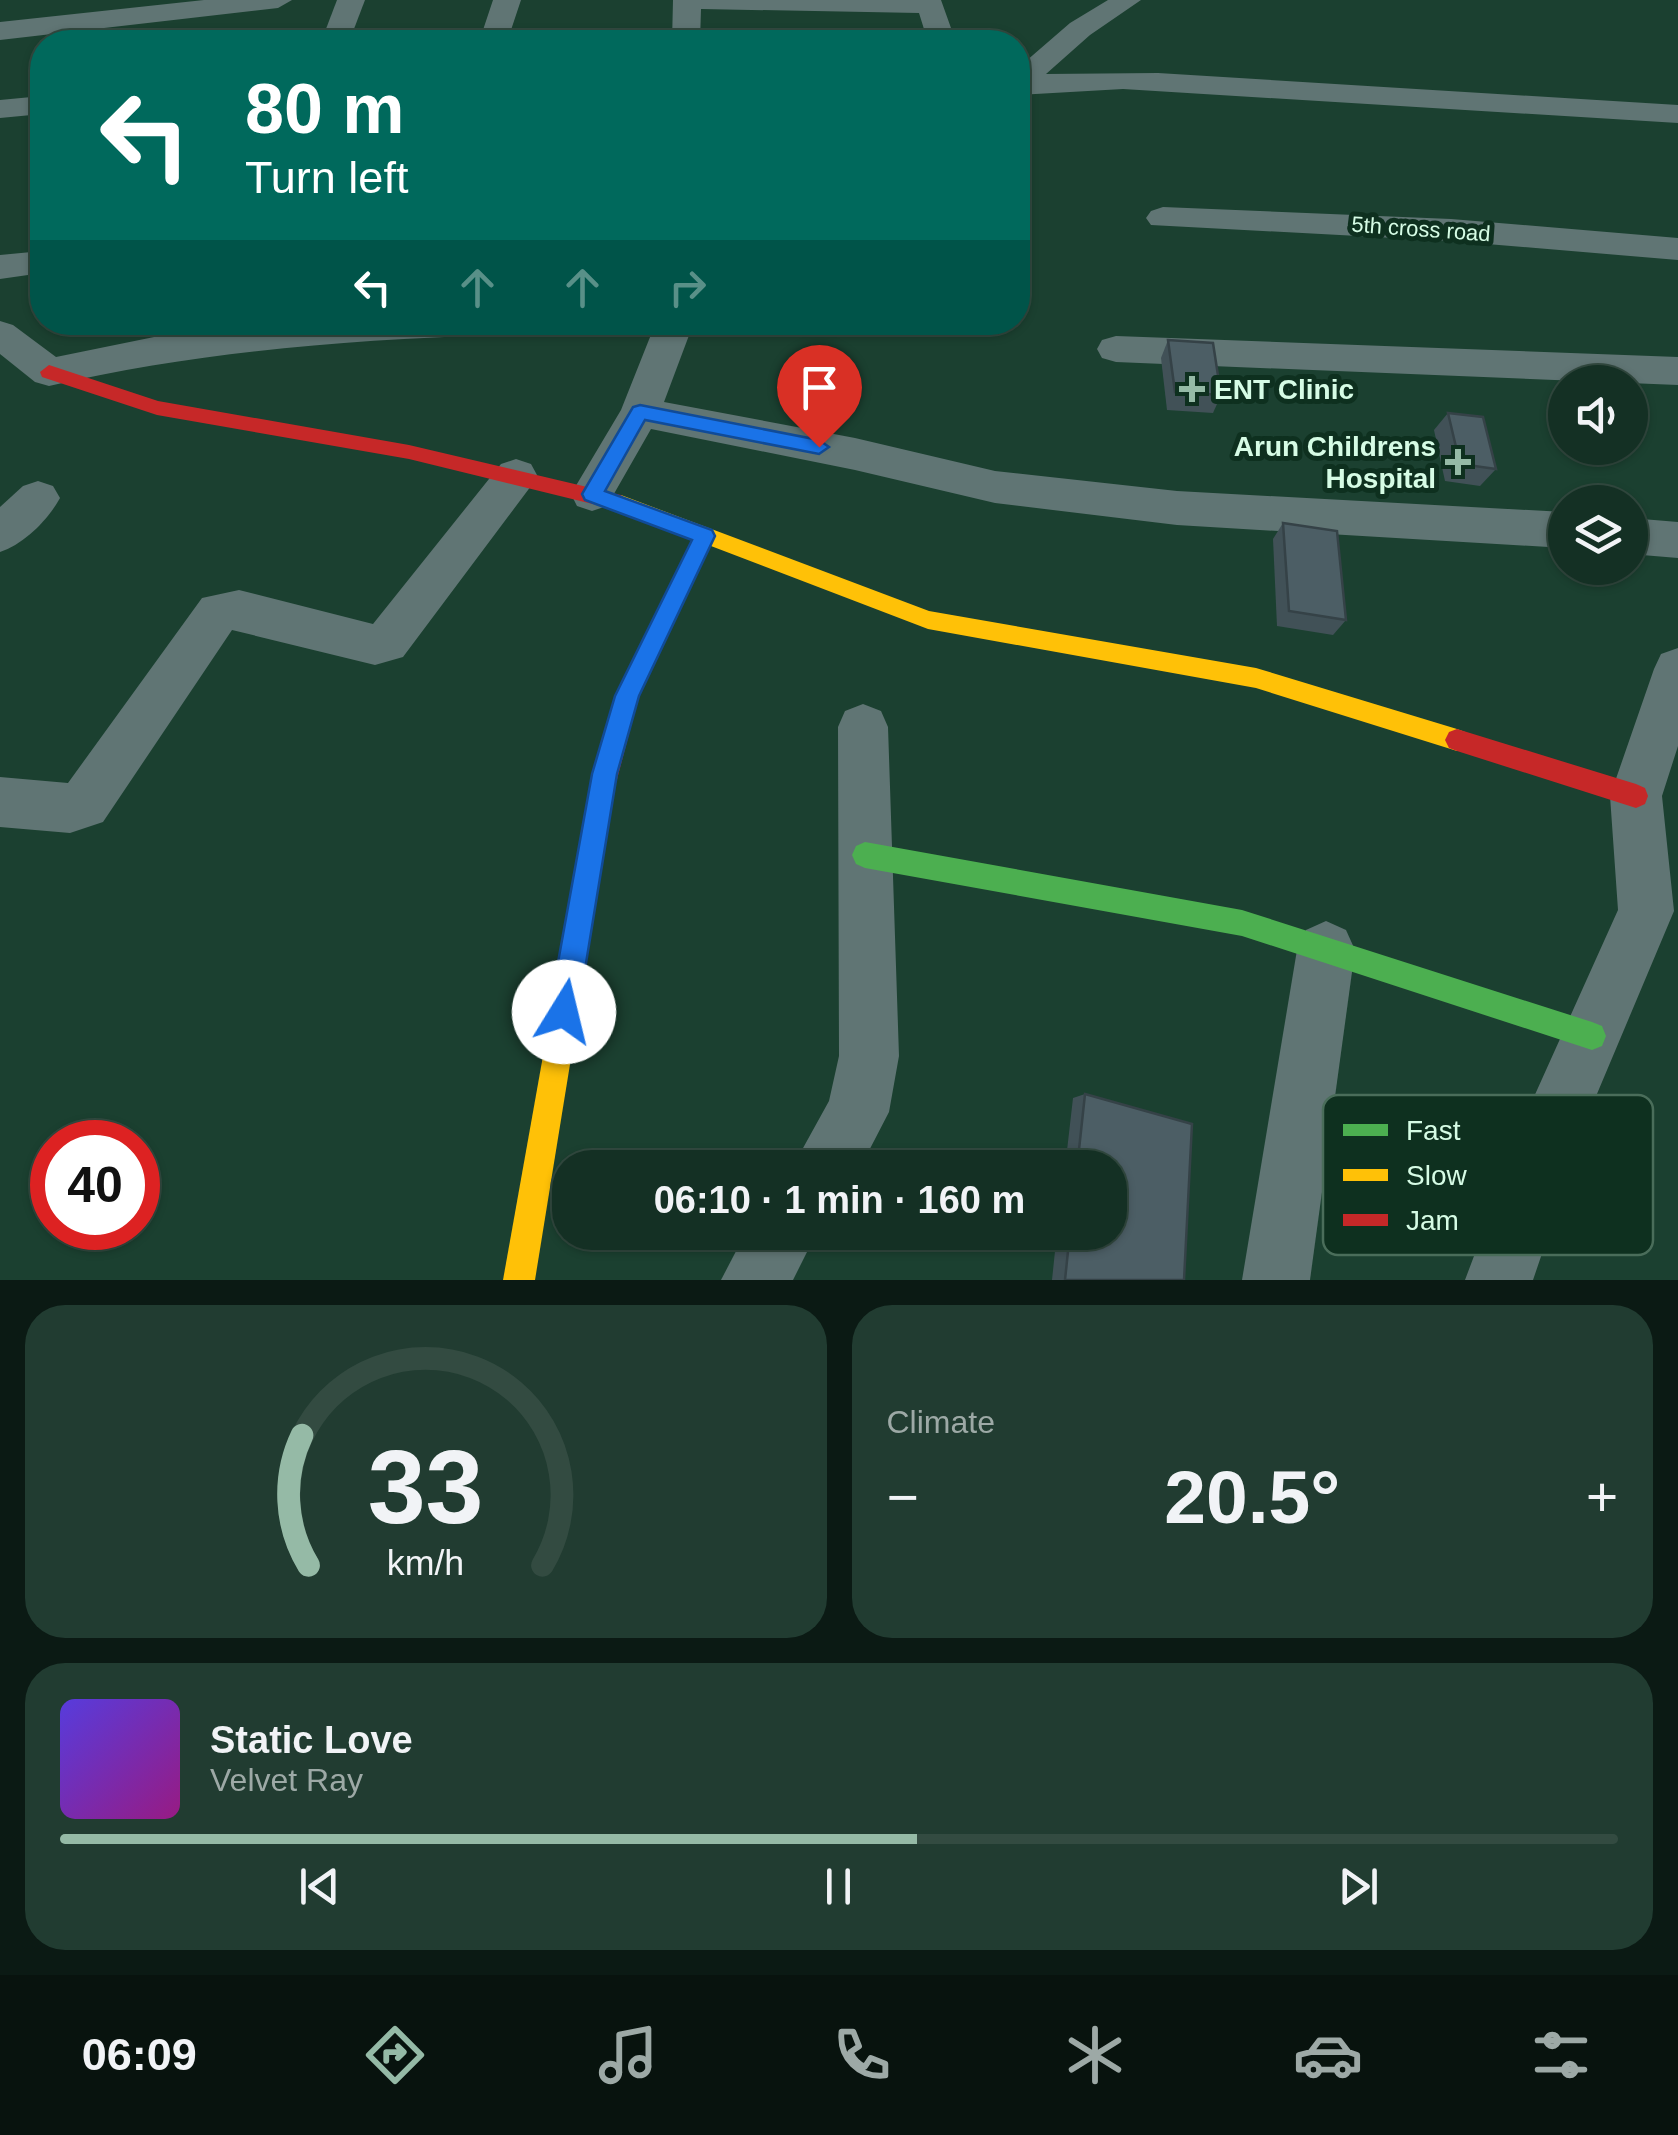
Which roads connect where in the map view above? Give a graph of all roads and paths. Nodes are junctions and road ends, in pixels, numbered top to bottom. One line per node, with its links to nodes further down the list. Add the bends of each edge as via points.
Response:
1 (278, 0): 11 (street)
2 (351, 0): 7 (street)
3 (507, 0): 8 (street)
4 (1127, 0): 12 (street)
5 (687, 1): 6 (street); 9 (street)
6 (930, 2): 10 (street)
7 (340, 30)
8 (496, 30)
9 (686, 30)
10 (938, 30)
11 (0, 31)
12 (1030, 72)
13 (1030, 84): 16 (street, via 1133,78)
14 (30, 106): 15 (street)
15 (0, 109)
16 (1678, 114)
17 (1163, 218): 18 (street, 5th cross road, via 1434,229)
18 (1678, 249)
19 (30, 262): 20 (street)
20 (0, 267)
21 (0, 334): 25 (street)
22 (188, 335): 25 (street)
23 (669, 335): 27 (street)
24 (1116, 349): 26 (street)
25 (49, 372): 28 (street, via 137,405)
26 (1678, 372)
27 (640, 412): 29 (street); 31 (street, via 994,486 1177,508)
28 (516, 475): 29 (street); 39 (street, via 386,643 239,610 218,612 84,804)
29 (598, 496): 33 (street)
30 (38, 498): 32 (street)
31 (1548, 529)
32 (0, 534)
33 (704, 536): 38 (street, via 928,620 1256,678); 48 (street, via 627,696 605,774)
34 (1648, 538): 35 (street)
35 (1678, 540)
36 (1678, 669): 38 (street)
37 (863, 726): 40 (street)
38 (1636, 796): 41 (street)
39 (0, 802)
40 (865, 855): 42 (street, via 1242,923); 45 (street, via 866,1088)
41 (1661, 887): 43 (street)
42 (1326, 950): 43 (street); 50 (street)
43 (1592, 1036): 44 (street)
44 (1566, 1095)
45 (835, 1150)
46 (773, 1250): 49 (street)
47 (1508, 1255): 51 (street)
48 (519, 1280)
49 (755, 1280)
50 (1276, 1280)
51 (1499, 1280)

